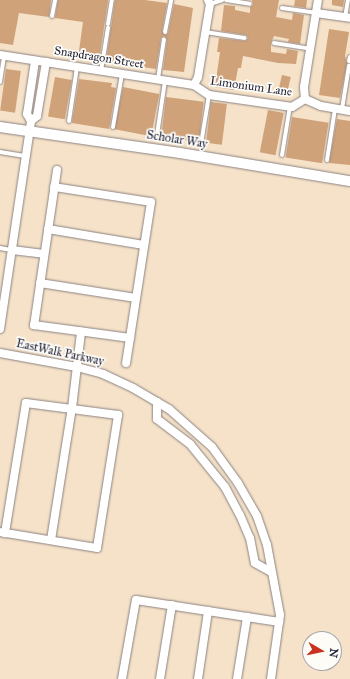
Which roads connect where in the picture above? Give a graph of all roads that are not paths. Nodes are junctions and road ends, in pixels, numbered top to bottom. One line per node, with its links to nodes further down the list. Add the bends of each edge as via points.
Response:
1 (55, 0): 12 (lane)
2 (112, 0): 25 (lane)
3 (171, 0): 14 (lane)
4 (222, 0): 8 (lane)
5 (226, 0): 9 (lane)
6 (318, 0): 11 (street)
7 (348, 0): 13 (lane)
8 (209, 2): 15 (street)
9 (250, 4)
10 (282, 8): 11 (lane)
11 (316, 13): 13 (street); 19 (street)
12 (52, 16)
13 (348, 18)
14 (166, 32)
15 (205, 32): 16 (lane); 29 (street, via 198,77)
16 (245, 38)
17 (164, 39): 27 (lane)
18 (274, 44): 19 (lane)
19 (310, 49): 31 (street, via 304,87)
20 (2, 55): 21 (street, Snapdragon Street); 28 (lane)
21 (36, 60): 23 (street, Snapdragon Street); 35 (street, via 27,114)
22 (350, 61): 33 (lane)
23 (46, 62): 24 (street, Snapdragon Street); 35 (street, via 37,116)
24 (78, 67): 25 (street, Snapdragon Street); 34 (lane)
25 (101, 71): 26 (street, Snapdragon Street)
26 (122, 74): 27 (street, Snapdragon Street); 37 (lane)
27 (162, 80): 29 (street, Snapdragon Street); 38 (lane)
28 (0, 82)
29 (194, 86): 30 (street, Limonium Lane)
30 (209, 95): 32 (street, Limonium Lane); 39 (lane)
31 (305, 99): 32 (street, Limonium Lane); 33 (street, via 321,106)
32 (290, 106): 41 (lane)
33 (342, 110): 43 (lane)
34 (69, 121)
35 (30, 126): 36 (street, Scholar Way); 42 (street); 45 (street, Scholar Way)
36 (0, 127)
37 (113, 127)
38 (157, 135)
39 (202, 144)
40 (0, 152): 42 (lane)
41 (282, 155)
42 (25, 156): 50 (street)
43 (327, 160)
44 (57, 170): 46 (street)
45 (350, 181)
46 (54, 187): 47 (street); 48 (street, via 151,202)
47 (48, 230): 48 (street); 51 (street)
48 (144, 245): 53 (street)
49 (0, 248): 50 (lane)
50 (12, 250): 51 (street); 54 (street)
51 (44, 254): 52 (street)
52 (40, 283): 53 (street); 55 (street, via 34,325)
53 (136, 298): 56 (street)
54 (0, 329)
55 (81, 332): 56 (street); 59 (street)
56 (130, 338): 58 (street)
57 (0, 353): 59 (street, EastWalk Parkway)
58 (126, 363)
59 (77, 367): 60 (street, EastWalk Parkway, via 104,374); 61 (street)
60 (157, 402): 64 (street, EastWalk Parkway, via 188,424 212,447 238,483 257,516 267,545); 64 (street, via 157,419 190,444 225,487 250,538 255,563)
61 (72, 408): 62 (street, via 26,403); 63 (street); 63 (street, via 118,415 97,548)
62 (3, 533): 63 (street)
63 (51, 540)
64 (271, 572): 68 (street, EastWalk Parkway, via 280,615)
65 (172, 605): 66 (street); 69 (street, via 136,600); 70 (street)
66 (208, 611): 67 (street); 71 (street)
67 (247, 617): 68 (street); 72 (street)
68 (279, 622): 73 (street, EastWalk Parkway)
69 (122, 679)
70 (160, 679)
71 (198, 679)
72 (237, 679)
73 (271, 679)

